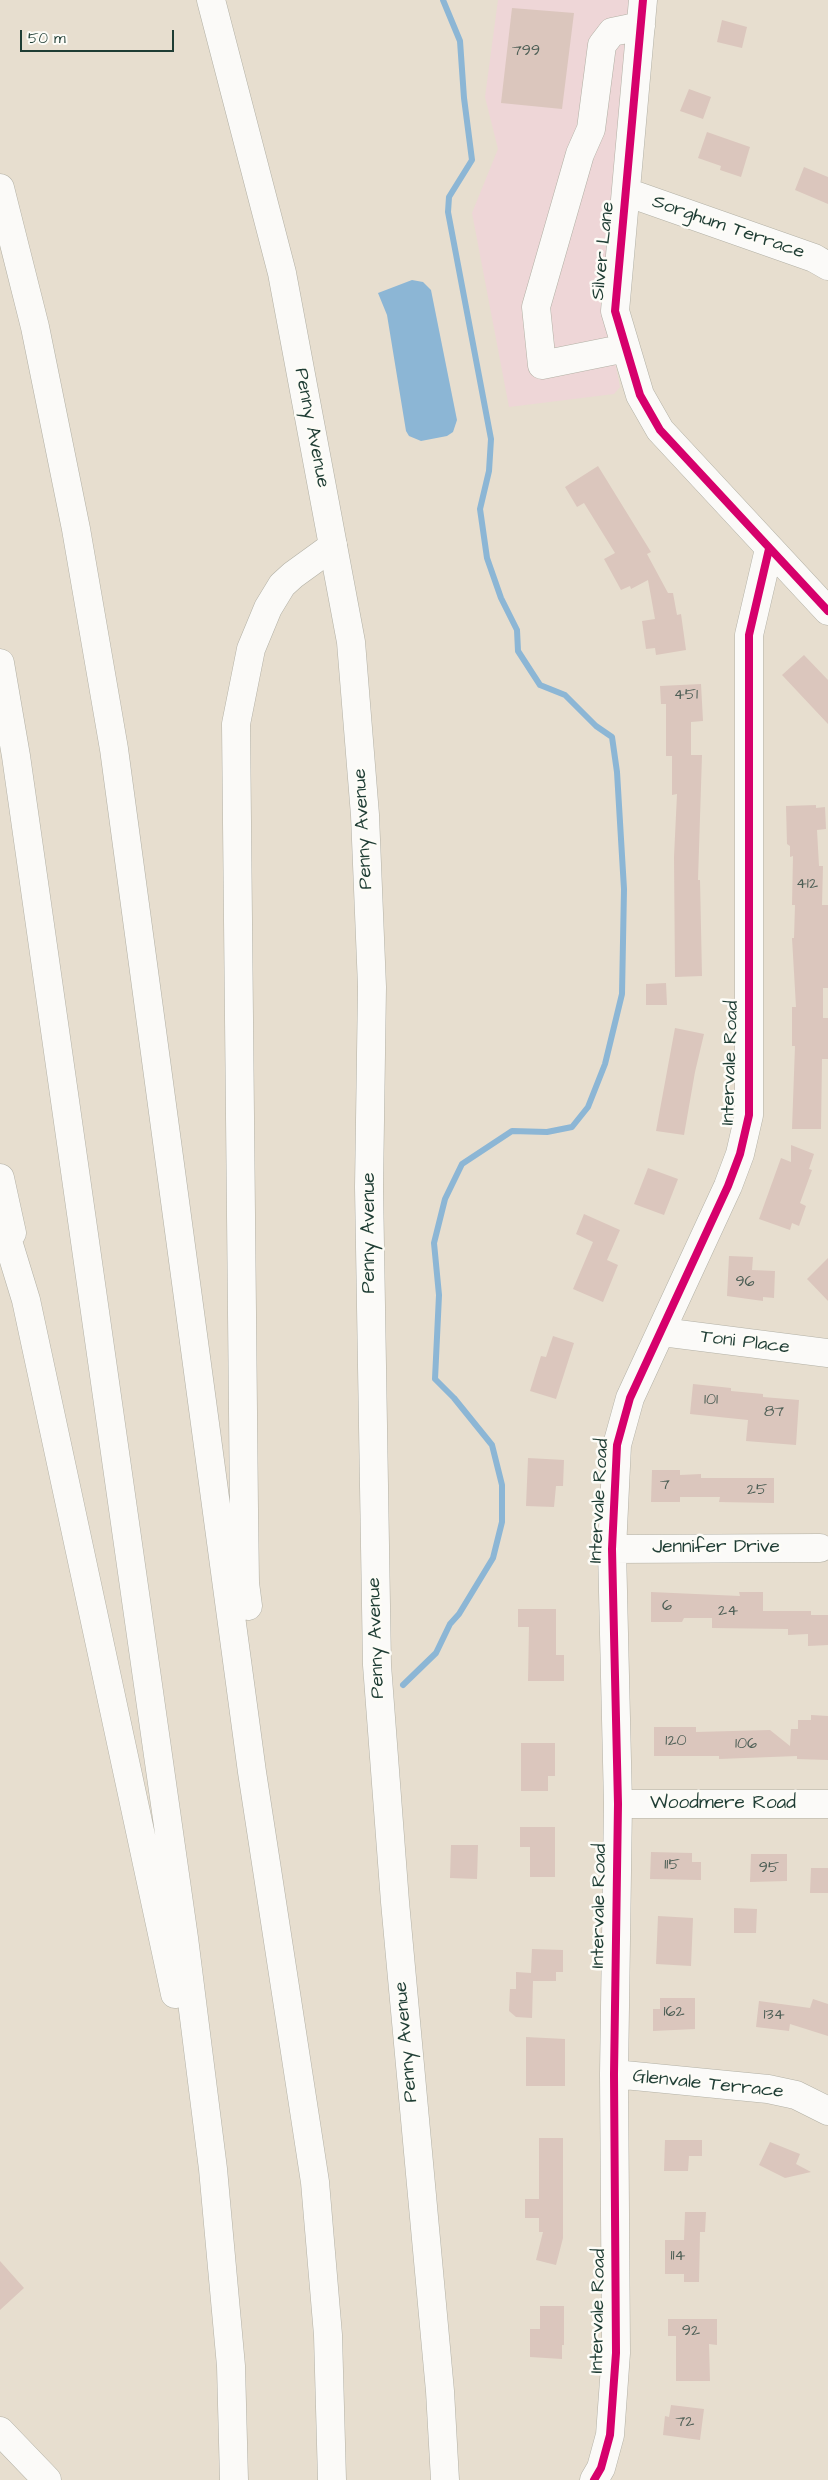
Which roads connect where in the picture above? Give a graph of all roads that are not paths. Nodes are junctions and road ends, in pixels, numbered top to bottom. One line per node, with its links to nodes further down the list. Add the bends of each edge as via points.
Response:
1 (211, 0): 7 (main road, Penny Avenue, via 282,273)
2 (642, 13): 4 (main road, Silver Lane); 6 (main road, via 612,32 602,46 591,129 580,154 536,307 542,365)
3 (0, 188): 18 (main road, via 35,327 72,510 114,749)
4 (626, 192): 5 (main road, Sorghum Terrace, via 814,258); 6 (main road, Silver Lane, via 615,311)
5 (828, 266)
6 (626, 348): 8 (main road, Silver Lane, via 640,394 660,430)
7 (334, 546): 18 (main road, via 282,585 268,608 251,649 235,738 245,1574 256,1679); 28 (main road, Penny Avenue, via 351,642 365,815 372,988 369,1206 377,1665)
8 (769, 549): 9 (main road, Silver Lane); 14 (main road, Intervale Road, via 749,635 748,1115 740,1154 728,1186)
9 (828, 611)
10 (0, 663): 23 (main road, via 16,756 184,1938)
11 (0, 1178): 13 (main road)
12 (0, 1215): 13 (main road)
13 (26, 1300): 23 (main road)
14 (662, 1332): 15 (main road, Toni Place); 17 (main road, Intervale Road, via 630,1398 622,1423 617,1445)
15 (828, 1353)
16 (820, 1548): 17 (main road, Jennifer Drive)
17 (612, 1549): 19 (main road, Intervale Road)
18 (252, 1772): 27 (main road, via 314,2182 328,2335)
19 (618, 1804): 20 (main road, Woodmere Road); 21 (main road, Intervale Road)
20 (828, 1804)
21 (614, 2074): 22 (main road, Glenvale Terrace, via 768,2089 796,2095); 29 (main road, Intervale Road, via 616,2353 610,2435)
22 (828, 2111)
23 (213, 2169): 26 (main road, via 231,2366)
24 (0, 2432): 25 (main road)
25 (47, 2480)
26 (234, 2480)
27 (332, 2480)
28 (445, 2480)
29 (594, 2480)

